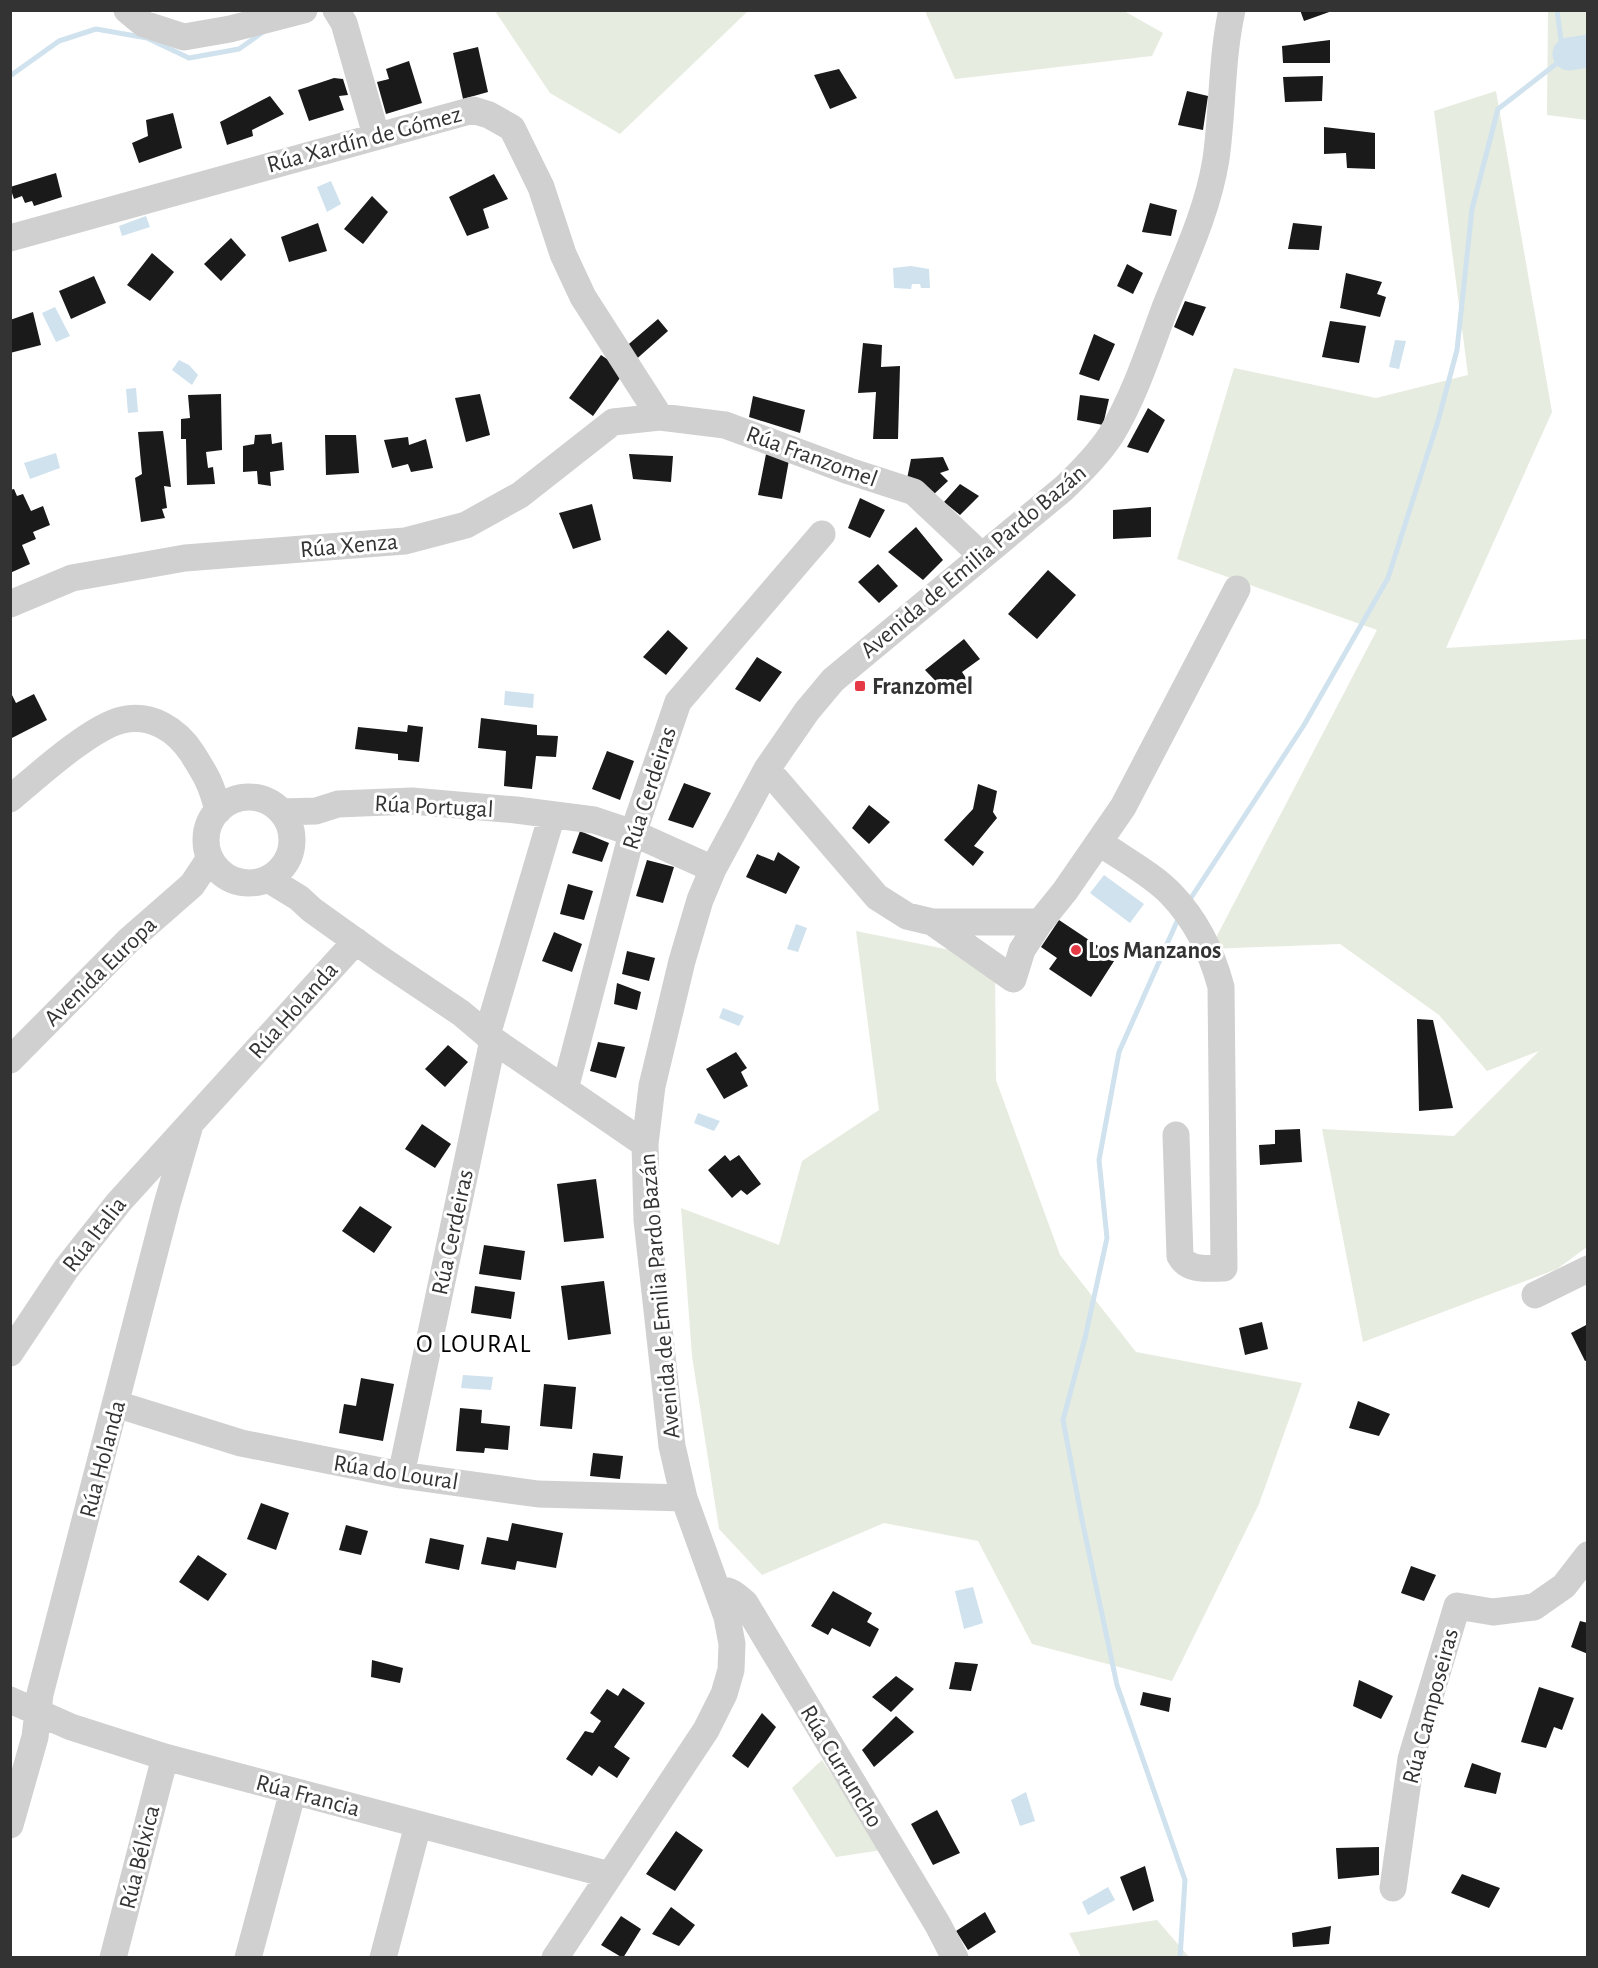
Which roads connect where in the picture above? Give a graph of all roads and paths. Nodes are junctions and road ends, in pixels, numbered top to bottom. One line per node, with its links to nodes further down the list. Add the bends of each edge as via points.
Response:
1 (127, 10): 2 (street, via 144,24 184,37)
2 (304, 10)
3 (336, 10): 5 (street, via 344,23)
4 (1232, 10): 9 (street, Avenida de Emilia Pardo Bazán, via 1215,162 1202,213 1126,405 1111,435 1088,465)
5 (376, 135): 6 (street, Rúa Xardín de Gómez); 7 (street, Rúa Xardín de Gómez, via 472,110 512,128 541,187 563,254 583,297)
6 (10, 238)
7 (660, 417): 9 (street, Rúa Franzomel, via 725,424 914,492); 11 (street, Rúa Xenza, via 613,422 520,495 466,525 405,541 174,560 72,578)
8 (822, 534): 17 (street, Rúa Cerdeiras, via 678,702)
9 (982, 556): 12 (street, Avenida de Emilia Pardo Bazán, via 833,680)
10 (1237, 589): 18 (street, via 1123,807)
11 (10, 604)
12 (767, 769): 20 (street, Avenida de Emilia Pardo Bazán); 22 (street, via 877,897 908,916)
13 (10, 800): 14 (street, via 74,747 107,726 134,718 150,720 177,735)
14 (226, 805): 16 (street, via 255,798 274,805); 19 (street, via 212,819 206,838)
15 (552, 815): 16 (street, Rúa Portugal, via 412,801 338,804); 17 (street, Rúa Portugal, via 594,820); 25 (street)
16 (287, 823): 21 (street, via 290,855)
17 (633, 832): 20 (street, Rúa Portugal); 29 (street, Rúa Cerdeiras)
18 (1099, 842): 23 (street); 31 (street, via 1158,883 1181,907 1196,927 1221,987 1224,1268 1192,1267 1184,1264 1180,1256)
19 (217, 866): 21 (street, via 234,880 245,883 257,882); 28 (street, Avenida Europa, via 128,941)
20 (713, 869): 32 (street, Avenida de Emilia Pardo Bazán, via 682,961 652,1086)
21 (277, 871): 24 (street, via 312,910)
22 (932, 922): 23 (street); 23 (street, via 1013,979 1022,950)
23 (1040, 922)
24 (356, 941): 26 (street); 30 (street, Rúa Holanda)
25 (502, 987): 26 (street, via 492,998); 27 (street)
26 (461, 1013): 27 (street)
27 (490, 1038): 29 (street); 39 (street, Rúa Cerdeiras)
28 (10, 1060)
29 (565, 1089): 32 (street)
30 (190, 1125): 33 (street, Rúa Italia); 34 (street, Rúa Holanda)
31 (1176, 1135)
32 (645, 1144): 40 (street, Avenida de Emilia Pardo Bazán, via 648,1231 672,1446)
33 (135, 1184): 34 (street, via 144,1183 159,1191); 37 (street, Rúa Italia, via 66,1269)
34 (167, 1204): 38 (street, Rúa Holanda)
35 (1587, 1269): 36 (street)
36 (1535, 1295)
37 (10, 1353)
38 (116, 1404): 39 (street, Rúa do Loural, via 241,1443); 44 (street, Rúa Holanda)
39 (401, 1475): 40 (street, Rúa do Loural, via 538,1494)
40 (684, 1498): 42 (street, Avenida de Emilia Pardo Bazán)
41 (1587, 1556): 50 (street, Rúa Camposeiras, via 1564,1586 1534,1607 1492,1612 1457,1606 1412,1759)
42 (718, 1590): 49 (street, Avenida de Emilia Pardo Bazán, via 732,1644 731,1670 724,1694 706,1730); 55 (street, Rúa Curruncho, via 733,1592 745,1603)
43 (10, 1700): 44 (street, Rúa Francia)
44 (37, 1713): 45 (street, Rúa Francia); 47 (street, Rúa Holanda, via 35,1737)
45 (165, 1757): 46 (street, Rúa Francia); 51 (street, Rúa Bélxica)
46 (292, 1791): 48 (street, Rúa Francia); 52 (street)
47 (10, 1825)
48 (418, 1825): 49 (street, Rúa Francia); 53 (street)
49 (610, 1875): 54 (street, Avenida de Emilia Pardo Bazán)
50 (1393, 1888)
51 (113, 1958)
52 (248, 1958)
53 (383, 1958)
54 (555, 1958)
55 (955, 1958)

